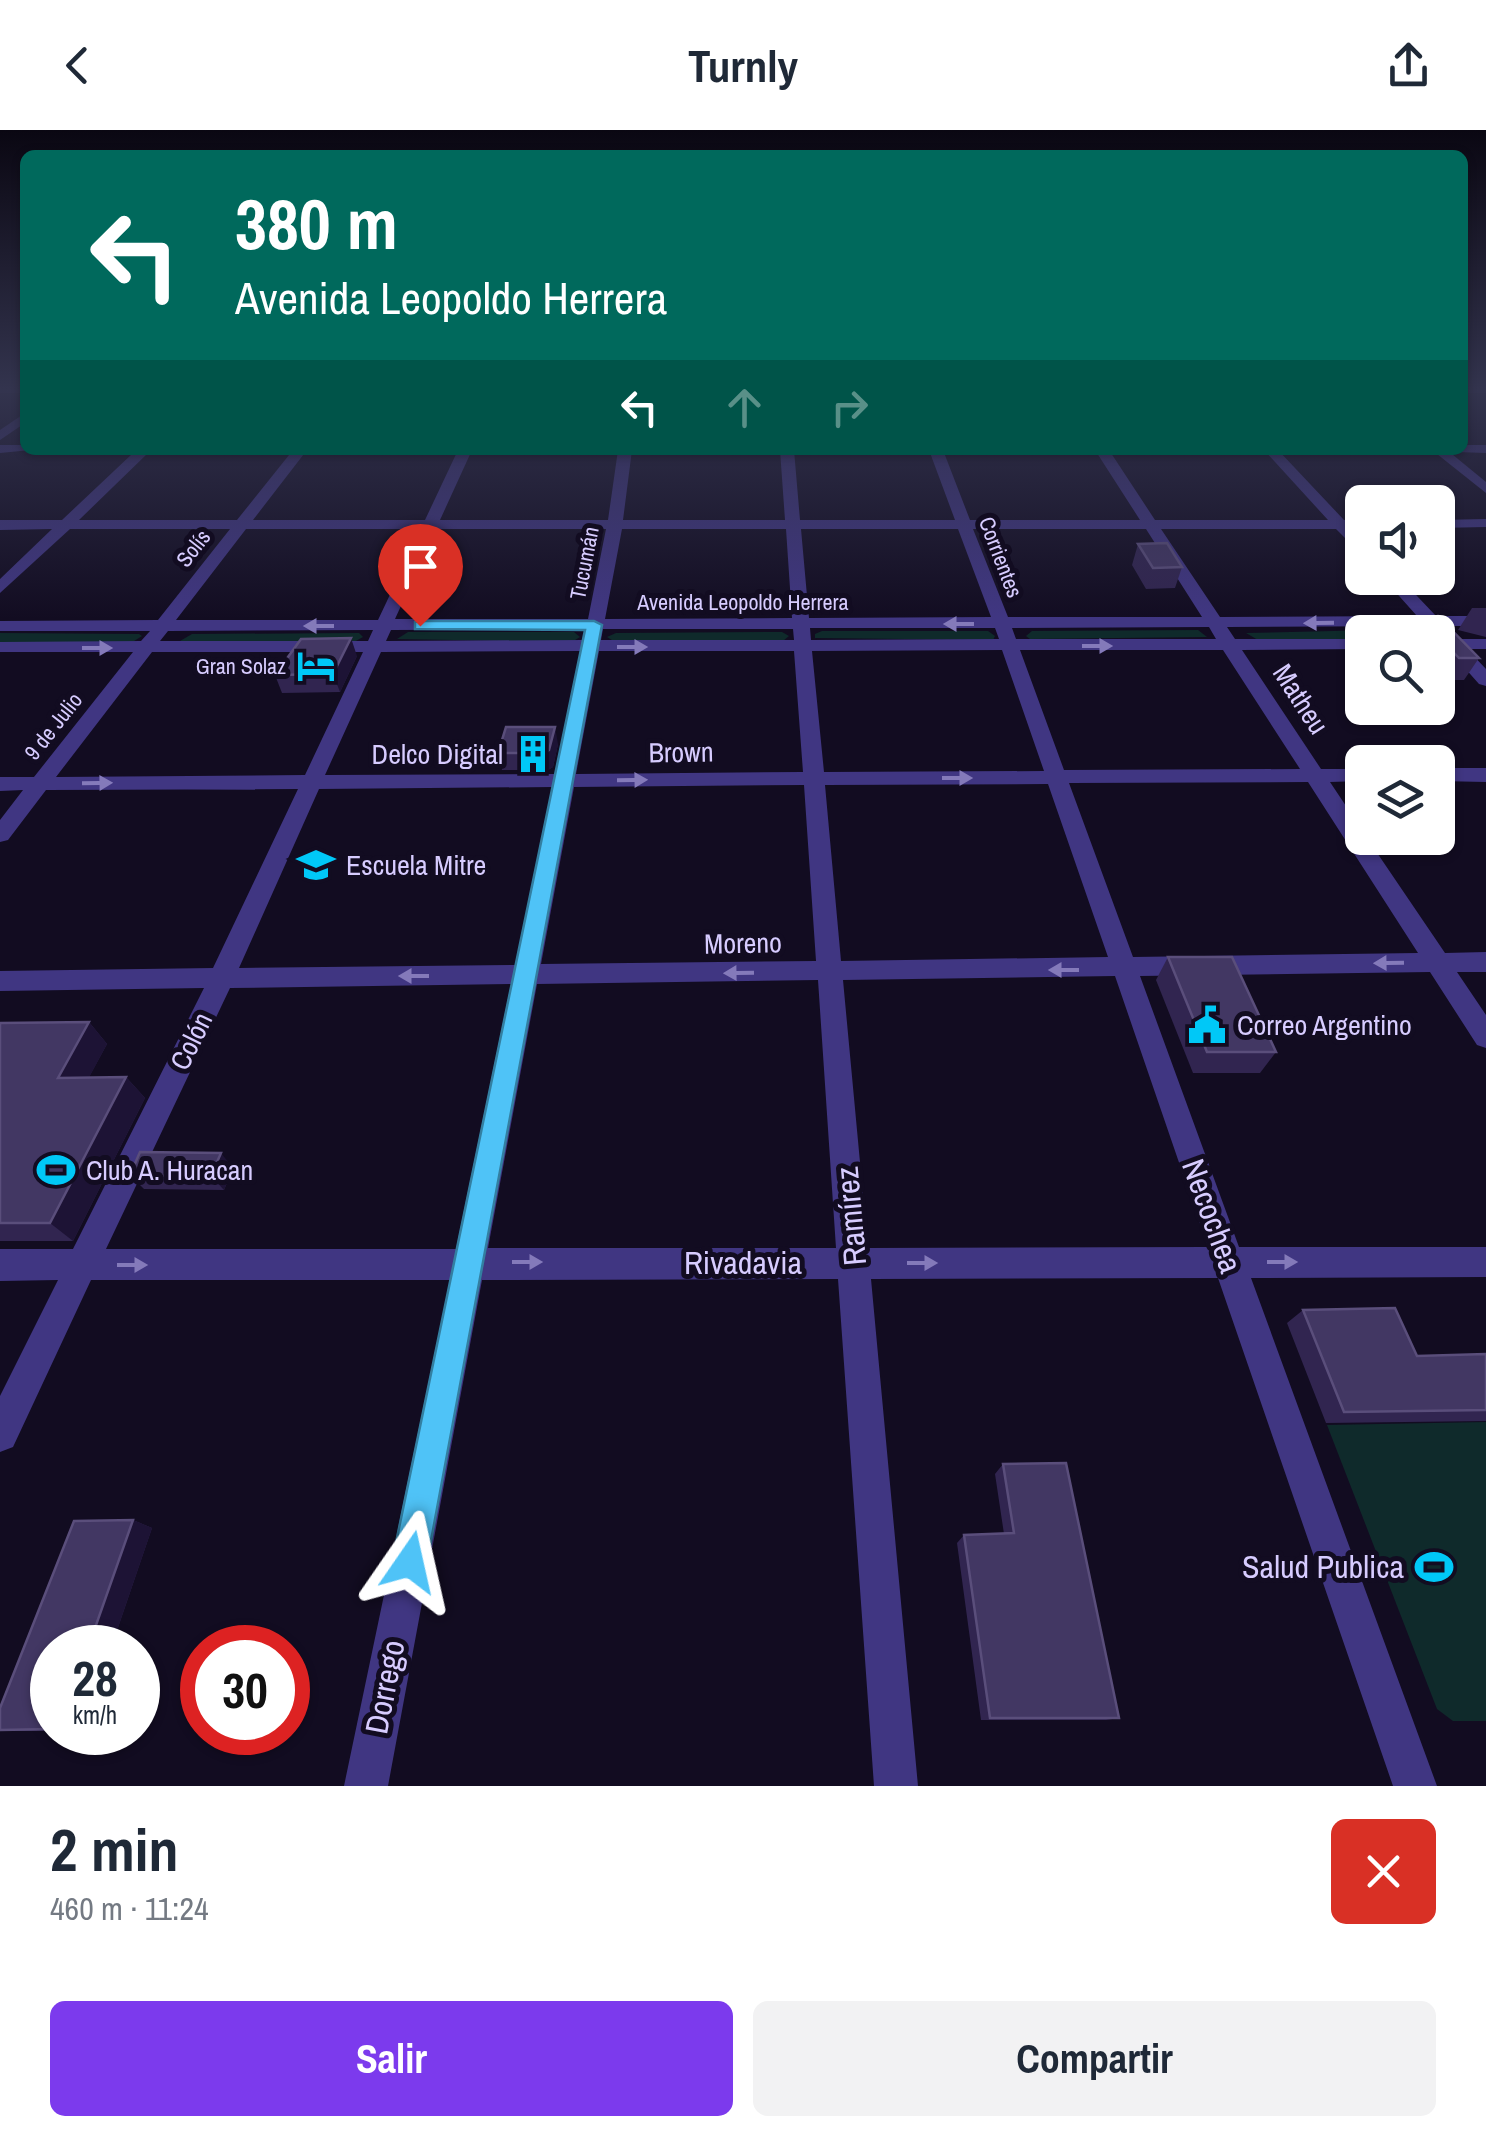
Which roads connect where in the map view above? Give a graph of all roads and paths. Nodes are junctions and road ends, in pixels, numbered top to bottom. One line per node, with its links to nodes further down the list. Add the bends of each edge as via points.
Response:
1 (129, 464): 13 (street)
2 (289, 464): 22 (street, Solís)
3 (459, 464): 14 (street, Colón)
4 (623, 464): 15 (street, Tucumán)
5 (788, 464): 11 (street, Ramírez)
6 (942, 464): 16 (street, Corrientes)
7 (1111, 464): 17 (street, Matheu)
8 (1284, 464): 18 (street)
9 (1456, 464): 10 (street)
10 (1486, 488)
11 (794, 523): 15 (street); 16 (street); 33 (street, Ramírez)
12 (0, 524): 13 (street)
13 (66, 524): 22 (street); 24 (street)
14 (432, 524): 15 (street); 22 (street); 36 (street, Colón)
15 (614, 524): 35 (street, Tucumán)
16 (965, 524): 17 (street); 34 (street, Corrientes)
17 (1151, 524): 18 (street); 30 (street, Matheu)
18 (1340, 524): 19 (street); 23 (street)
19 (1345, 524)
20 (1455, 524): 21 (street)
21 (1486, 524)
22 (240, 525): 32 (street, Solís)
23 (1345, 529)
24 (0, 588)
25 (1407, 595): 26 (street)
26 (1426, 615)
27 (1455, 621): 28 (street, Avenida Leopoldo Herrera)
28 (1486, 621)
29 (1345, 622): 30 (street, Avenida Leopoldo Herrera, one-way to 30)
30 (1216, 624): 34 (street, Avenida Leopoldo Herrera); 40 (street, Matheu)
31 (0, 626): 32 (street, Avenida Leopoldo Herrera)
32 (160, 628): 36 (street, Avenida Leopoldo Herrera, one-way to 32); 42 (street, Solís)
33 (804, 635): 34 (street, Avenida Leopoldo Herrera); 35 (street, Avenida Leopoldo Herrera); 49 (street, Ramírez)
34 (1006, 635): 40 (street, Avenida Leopoldo Herrera, one-way to 40); 50 (street, Necochea)
35 (592, 636): 36 (street, Avenida Leopoldo Herrera); 52 (street, Dorrego)
36 (382, 637): 42 (street, Avenida Leopoldo Herrera); 51 (street, Colón)
37 (1345, 644): 40 (street, Avenida Leopoldo Herrera)
38 (1455, 644): 39 (street)
39 (1486, 644)
40 (1230, 645): 45 (street, Matheu)
41 (0, 647): 42 (street, Avenida Leopoldo Herrera, one-way to 42)
42 (146, 648): 54 (street, 9 de Julio)
43 (1455, 653): 44 (street)
44 (1486, 680)
45 (1316, 775): 46 (street, Brown); 50 (street, Brown); 56 (street, Matheu)
46 (1345, 775)
47 (1455, 775): 48 (street)
48 (1486, 775)
49 (816, 778): 50 (street, Brown, one-way to 50); 52 (street, Brown, one-way to 49); 59 (street, Ramírez)
50 (1056, 778): 58 (street, Necochea)
51 (315, 780): 52 (street, Brown); 54 (street, Brown, one-way to 51); 61 (street, Colón)
52 (564, 780): 60 (street, Dorrego)
53 (0, 784): 54 (street, Brown)
54 (40, 784): 55 (street, 9 de Julio)
55 (0, 835)
56 (1438, 962): 57 (street, Moreno); 58 (street, Moreno, one-way to 58); 63 (street, Matheu)
57 (1486, 962)
58 (1125, 970): 59 (street, Moreno, one-way to 59); 65 (street, Necochea)
59 (829, 972): 60 (street, Moreno, one-way to 60); 67 (street, Ramírez)
60 (528, 976): 61 (street, Moreno, one-way to 61); 64 (street, Dorrego)
61 (222, 977): 62 (street, Moreno); 69 (street, Colón)
62 (0, 981)
63 (1486, 1037)
64 (468, 1262): 67 (street, Rivadavia, one-way to 67); 69 (street, Rivadavia, one-way to 64); 71 (street, Dorrego)
65 (1228, 1262): 66 (street, Rivadavia, one-way to 66); 67 (street, Rivadavia, one-way to 65); 73 (street, Necochea)
66 (1486, 1262)
67 (855, 1263): 72 (street, Ramírez)
68 (0, 1265): 69 (street, Rivadavia)
69 (82, 1265): 70 (street, Colón)
70 (0, 1434)
71 (366, 1786)
72 (896, 1786)
73 (1415, 1786)

